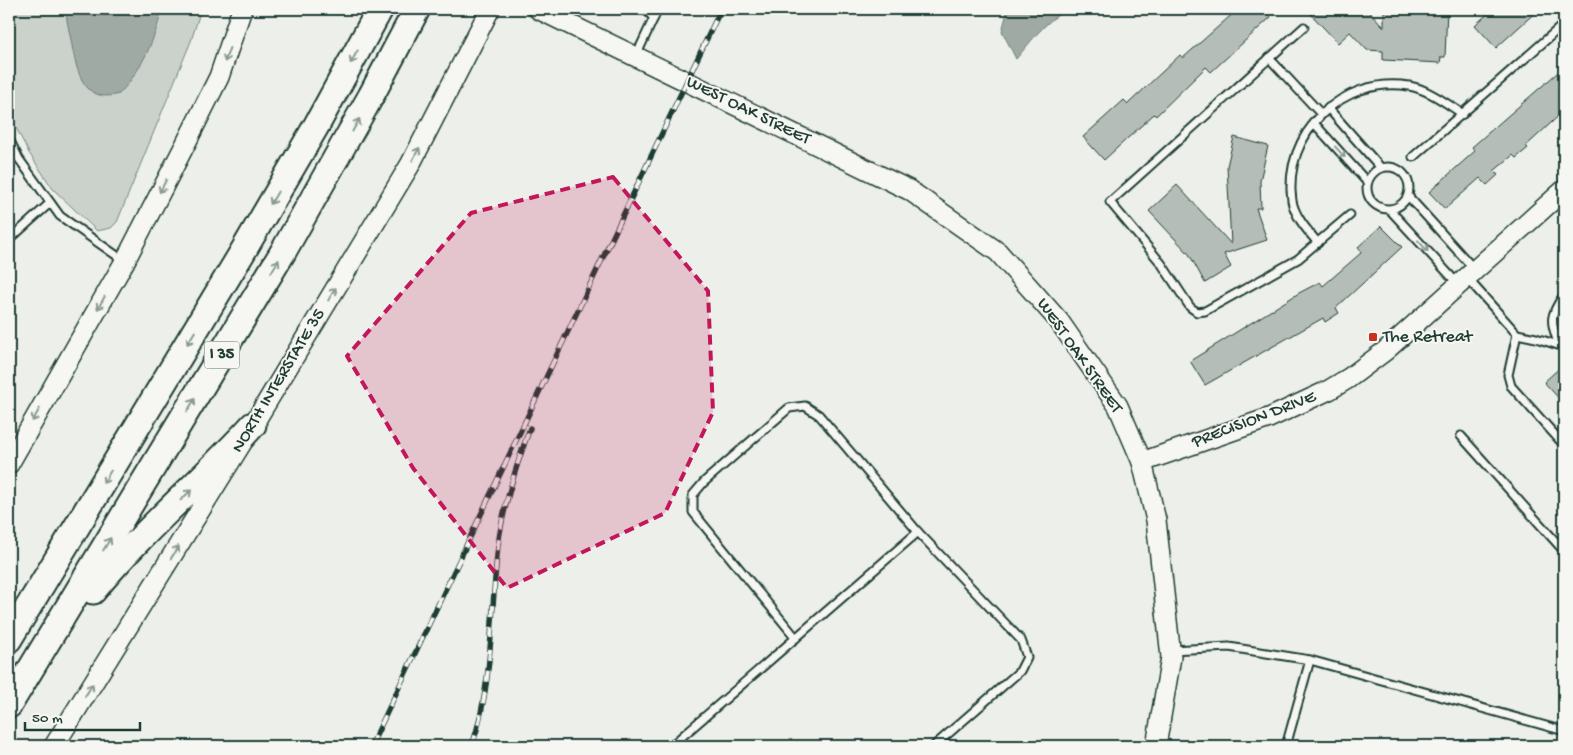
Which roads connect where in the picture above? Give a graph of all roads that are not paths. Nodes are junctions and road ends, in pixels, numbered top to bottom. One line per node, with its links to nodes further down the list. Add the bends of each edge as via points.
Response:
1 (242, 9): 28 (street, one-way to 28, via 219,78)
2 (490, 9): 33 (street, NORTH INTERSTATE 35, one-way to 2, via 410,165)
3 (538, 9): 11 (street, WEST OAK STREET)
4 (646, 9): 7 (lane)
5 (658, 9): 7 (lane)
6 (378, 11): 41 (highway, one-way to 41, via 242,254)
7 (654, 18): 11 (lane)
8 (412, 19): 44 (highway, I 35, one-way to 8, via 306,212)
9 (1564, 24): 15 (lane)
10 (1304, 28): 12 (lane)
11 (636, 56): 36 (street, WEST OAK STREET, via 908,190 998,252 1059,321 1118,406)
12 (1269, 58): 14 (lane); 27 (lane, via 1110,202 1161,262 1190,307 1197,312 1205,311 1298,259)
13 (1328, 108): 14 (lane); 15 (lane, via 1357,90 1382,85 1410,86); 19 (lane)
14 (1321, 114): 16 (lane)
15 (1463, 114): 18 (lane)
16 (1313, 122): 20 (lane, one-way to 20); 27 (lane, via 1295,158 1291,179 1292,203 1300,220)
17 (9, 139): 23 (lane)
18 (1413, 157)
19 (1380, 168): 20 (lane); 22 (lane, via 1392,167 1403,173 1409,184)
20 (1367, 182): 24 (lane, via 1370,200 1378,208)
21 (1564, 190): 29 (street, PRECISION DRIVE)
22 (1408, 196): 24 (lane, via 1401,205); 29 (lane)
23 (50, 203): 26 (lane); 28 (lane, via 60,216)
24 (1390, 210): 29 (lane, one-way to 29)
25 (1350, 215): 27 (lane)
26 (9, 240)
27 (1318, 243)
28 (125, 261): 37 (street, one-way to 37)
29 (1467, 277): 31 (lane); 36 (street, PRECISION DRIVE, via 1385,350 1329,390 1269,418)
30 (1564, 295): 32 (lane, via 1551,325)
31 (1517, 334): 32 (lane); 35 (lane, via 1508,375 1511,386)
32 (1562, 346)
33 (253, 425): 44 (highway, one-way to 33, via 88,596 129,549); 47 (street, NORTH INTERSTATE 35, one-way to 33)
34 (1461, 436): 39 (lane)
35 (1564, 445)
36 (1142, 462): 42 (street, WEST OAK STREET, via 1156,520)
37 (9, 464)
38 (918, 532): 40 (lane); 40 (lane, via 819,415 805,406 789,408 782,414 704,482 693,495 693,512); 49 (lane, via 1020,640 1027,657 1020,671)
39 (1564, 551)
40 (796, 638): 48 (lane)
41 (9, 639)
42 (1171, 650): 43 (lane, via 1229,647); 50 (street, WEST OAK STREET)
43 (1310, 660): 46 (lane); 51 (lane)
44 (27, 676): 45 (highway, I 35)
45 (9, 705)
46 (1564, 731)
47 (54, 746)
48 (670, 746)
49 (934, 746)
50 (1156, 746)
51 (1286, 746)

